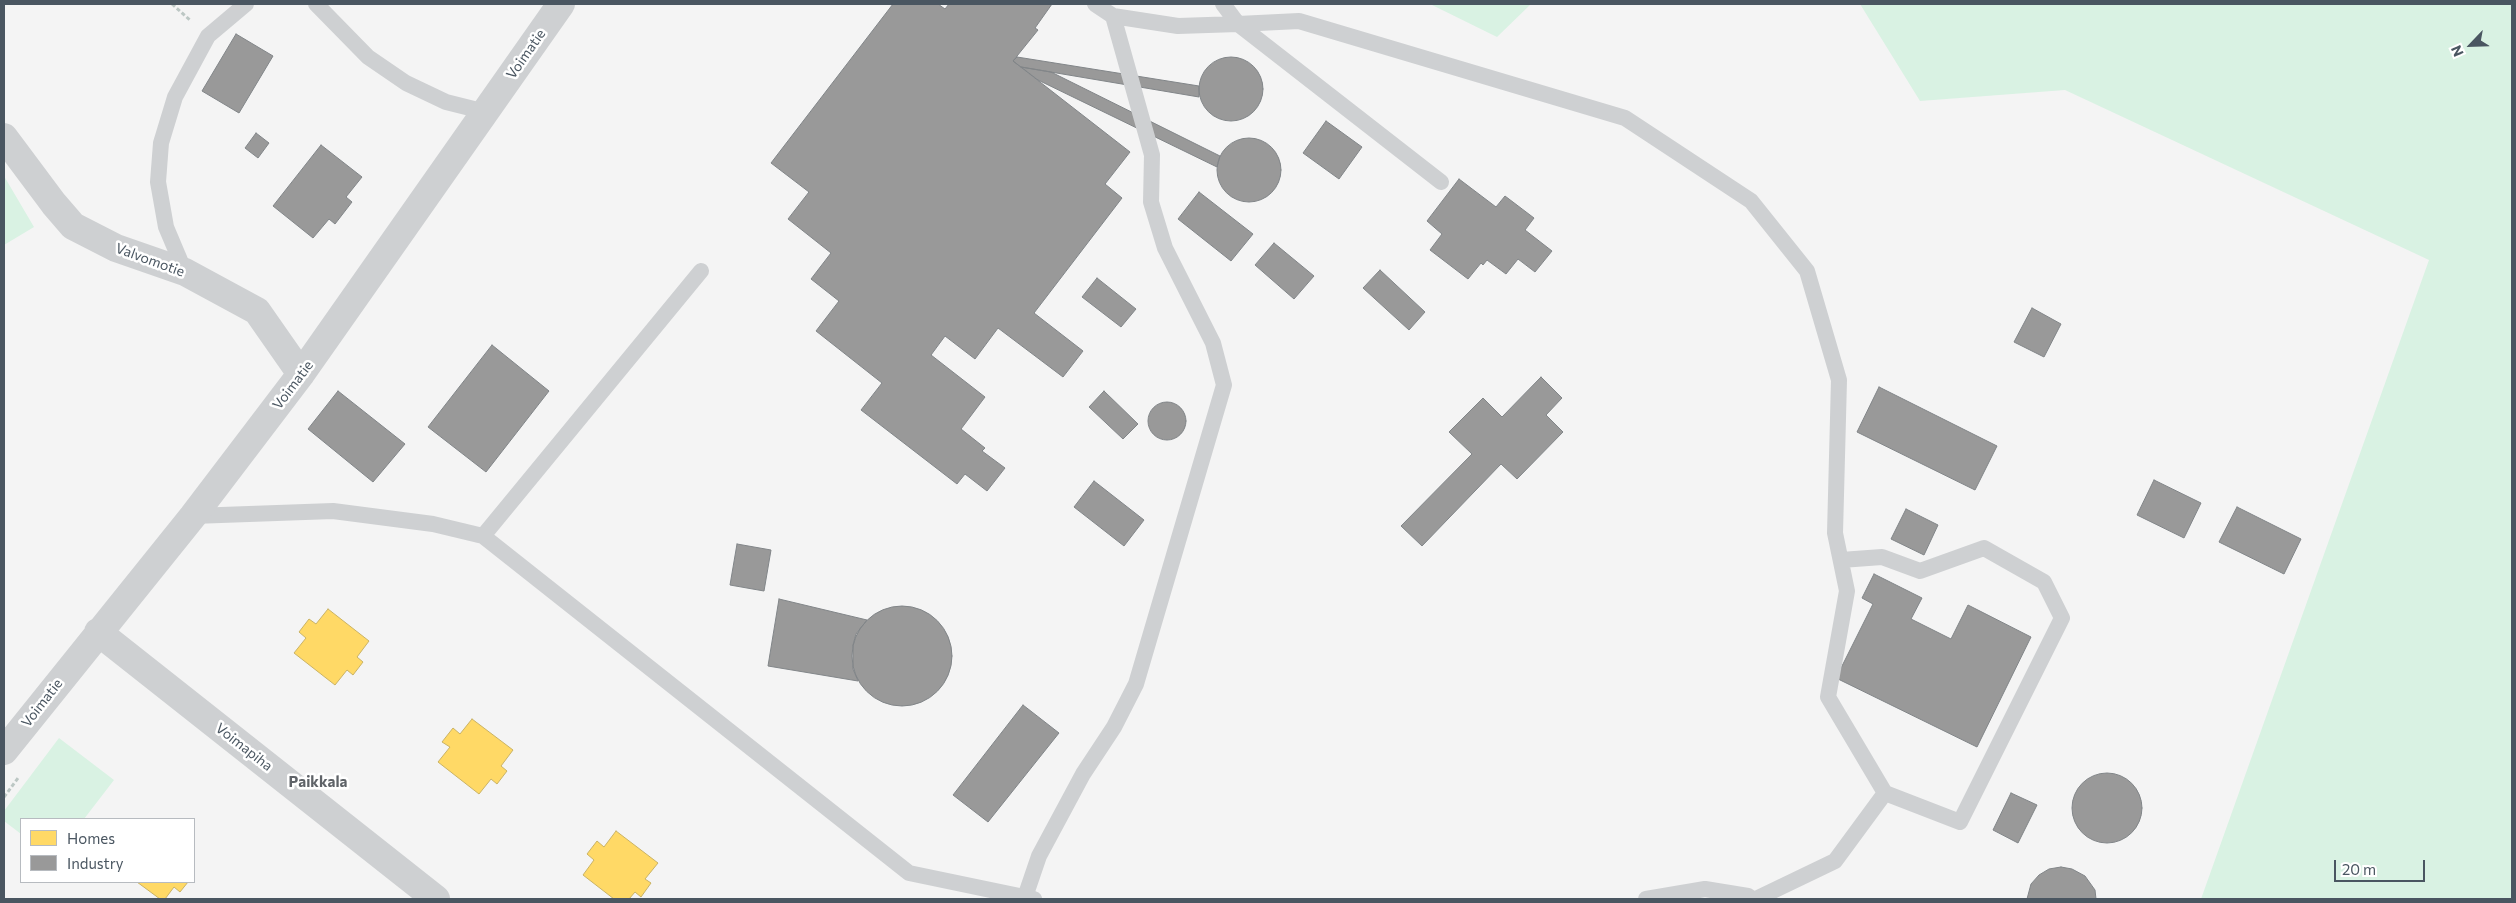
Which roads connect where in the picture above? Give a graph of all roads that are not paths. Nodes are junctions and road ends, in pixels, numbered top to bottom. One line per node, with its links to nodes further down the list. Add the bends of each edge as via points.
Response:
1 (246, 4): 12 (lane, via 208,36 175,97 161,143 158,182 164,218)
2 (316, 4): 8 (lane, via 368,57 406,83 446,102)
3 (561, 4): 8 (street, Voimatie)
4 (1095, 4): 6 (lane)
5 (1223, 4): 7 (lane)
6 (1113, 16): 7 (lane, via 1178,26); 20 (lane, via 1152,155 1151,202 1159,230 1213,344 1224,385 1136,684 1039,856)
7 (1238, 24): 10 (lane); 16 (lane, via 1299,21 1625,118 1751,201 1807,271 1839,380 1835,533)
8 (486, 112): 13 (street, Voimatie)
9 (4, 137): 12 (street, Valvomotie, via 73,226 116,248)
10 (1441, 182)
11 (701, 271): 15 (lane)
12 (185, 272): 13 (street, Valvomotie, via 257,311)
13 (301, 374): 14 (street, Voimatie)
14 (193, 516): 15 (lane, via 332,511 433,524); 17 (street, Voimatie)
15 (482, 536): 20 (lane, via 909,872)
16 (1841, 560): 19 (lane, via 1847,591 1828,697); 19 (lane, via 1882,557 1920,571 1984,548 2044,582 2062,618 1960,822)
17 (98, 632): 18 (street, Voimatie); 21 (street, Voimapiha)
18 (4, 751)
19 (1885, 793): 23 (lane, via 1834,861)
20 (1029, 898)
21 (436, 899)
22 (1646, 899): 23 (lane, via 1705,890)
23 (1754, 899)

